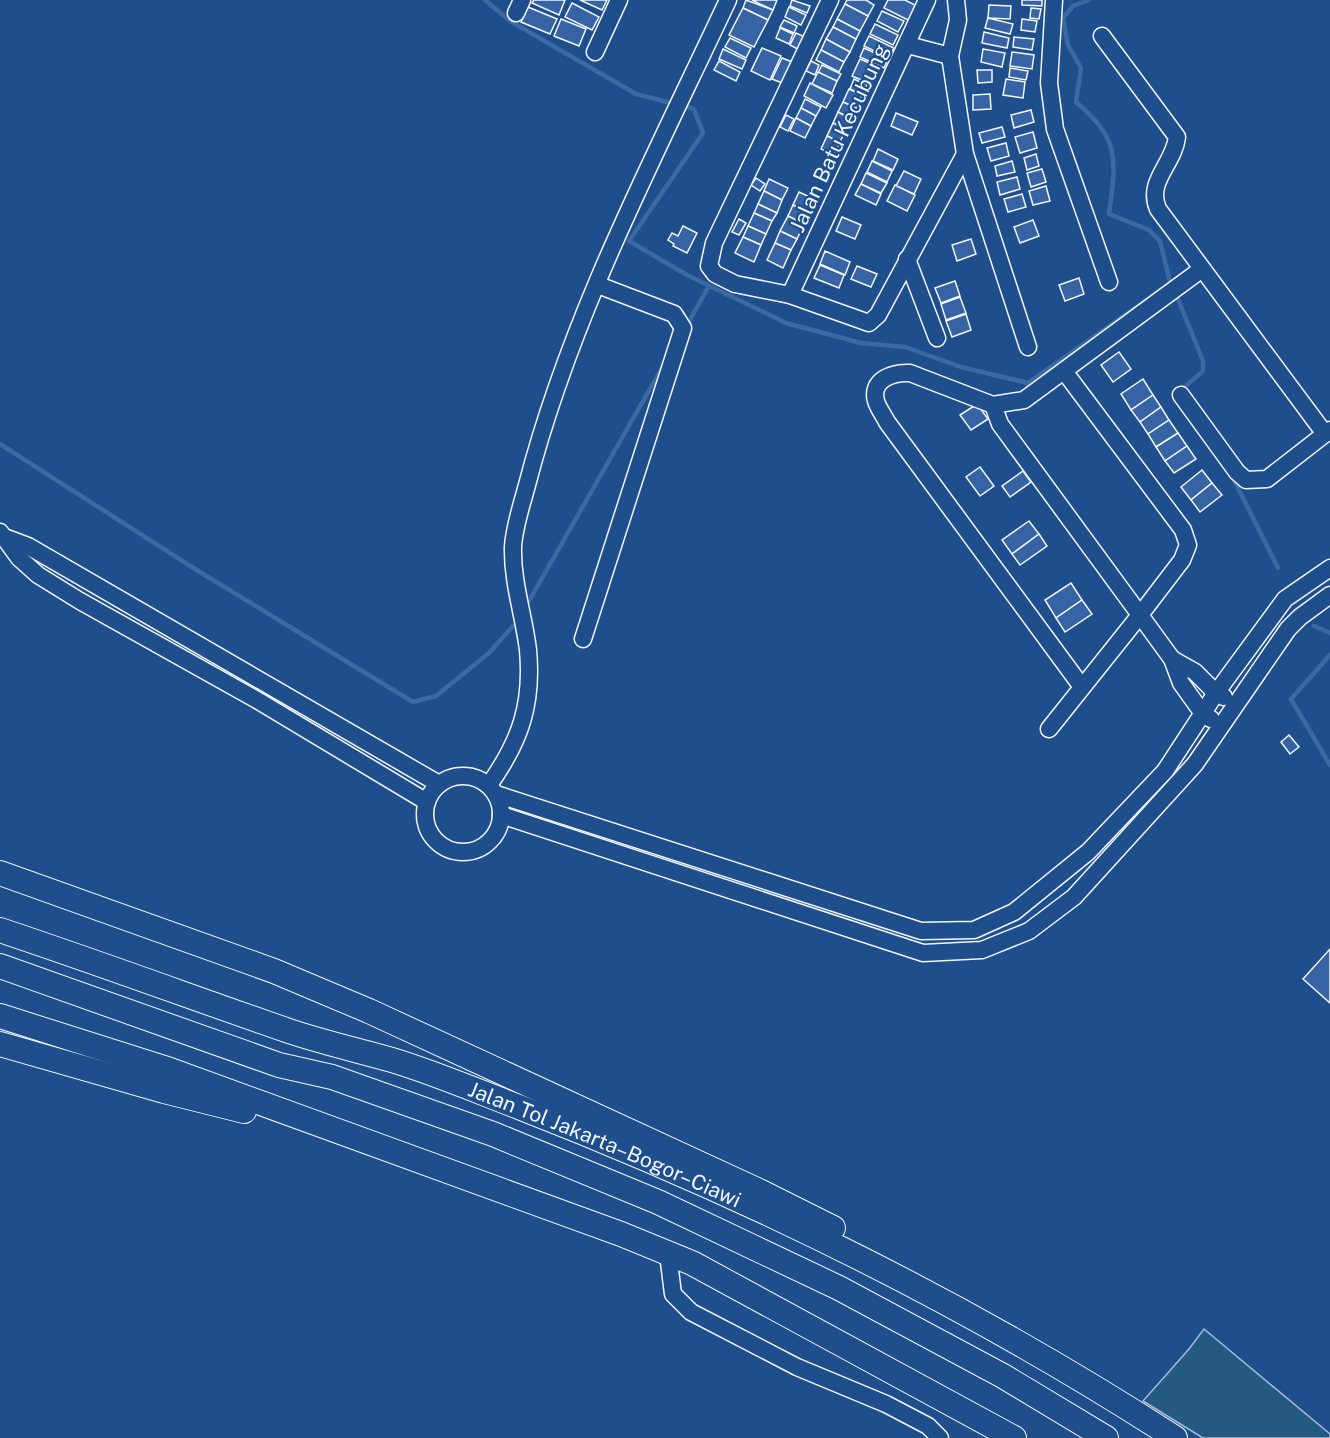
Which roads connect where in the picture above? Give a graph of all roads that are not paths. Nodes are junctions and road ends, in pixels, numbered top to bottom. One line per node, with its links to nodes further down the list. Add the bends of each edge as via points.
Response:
1 (619, 0): 9 (street)
2 (728, 0): 15 (street, via 648,165)
3 (830, 0): 16 (street, via 709,257 709,266 724,280)
4 (927, 0): 8 (street, Jalan Batu Kecubung)
5 (956, 0): 10 (street, via 958,20)
6 (1054, 0): 14 (street, via 1049,83 1052,118)
7 (1102, 36): 13 (street, via 1177,137 1176,148 1155,185 1154,199)
8 (908, 45): 10 (street); 16 (street, Jalan Batu Kecubung)
9 (595, 52)
10 (950, 56): 11 (street)
11 (965, 154): 12 (street); 18 (street)
12 (907, 259): 16 (street, via 878,315 868,323); 17 (street)
13 (1202, 269): 19 (street); 22 (street)
14 (1109, 282)
15 (598, 285): 29 (street, via 674,314 683,328); 38 (street, via 569,355 527,484 513,546 528,651 527,707 511,753)
16 (789, 295)
17 (937, 339)
18 (1028, 347)
19 (1064, 371): 21 (street, via 1024,399); 26 (street, via 1183,530 1188,545 1182,560)
20 (1181, 395): 22 (street, via 1246,480 1267,479)
21 (993, 405): 26 (street, via 1000,424); 31 (street, via 898,372 885,376 877,387 875,400 887,422)
22 (1327, 432)
23 (2, 535): 37 (street, via 28,546); 39 (street, via 19,558 55,585)
24 (1330, 568): 27 (street, via 1285,599)
25 (1330, 595): 28 (street)
26 (1140, 615): 30 (street); 31 (street)
27 (1271, 616): 28 (street); 32 (street)
28 (1288, 629): 33 (street)
29 (583, 639)
30 (1172, 659): 32 (street, via 1195,672); 34 (street, via 1181,683)
31 (1082, 687): 36 (street)
32 (1216, 693): 33 (street); 34 (street)
33 (1236, 703): 35 (street)
34 (1203, 715): 35 (street); 42 (street, via 1165,771 1095,844 1014,912 974,930 921,931)
35 (1222, 726): 44 (street, via 1195,764 1074,897 1029,931 982,950 923,953)
36 (1049, 729)
37 (439, 784): 38 (street, via 470,776); 39 (street)
38 (492, 790): 40 (street); 42 (street)
39 (427, 802): 40 (street, via 425,813 430,833 437,842 456,851 467,852 487,843 500,825)
40 (501, 815): 44 (street)
41 (0, 873): 52 (highway, via 274,971 759,1191 876,1250 987,1314)
42 (859, 912): 44 (street)
43 (0, 930): 52 (highway, Jalan Tol Jakarta–Bogor–Ciawi, via 290,1031 396,1061 641,1157 860,1258)
44 (853, 931)
45 (0, 966): 55 (highway, Jalan Tol Jakarta–Bogor–Ciawi, via 279,1065 332,1077 493,1134 658,1203 849,1294 1003,1376)
46 (0, 1016): 48 (highway, via 170,1070)
47 (0, 1044): 48 (highway, via 195,1099 277,1119)
48 (318, 1124): 49 (highway)
49 (668, 1254): 50 (highway); 51 (street)
50 (692, 1263): 51 (street); 54 (highway)
51 (672, 1289): 53 (street, via 676,1299 690,1312 797,1367 896,1409 928,1426)
52 (1128, 1408): 56 (highway, Jalan Tol Jakarta–Bogor–Ciawi)
53 (940, 1438)
54 (1014, 1438)
55 (1106, 1438)
56 (1175, 1438)

